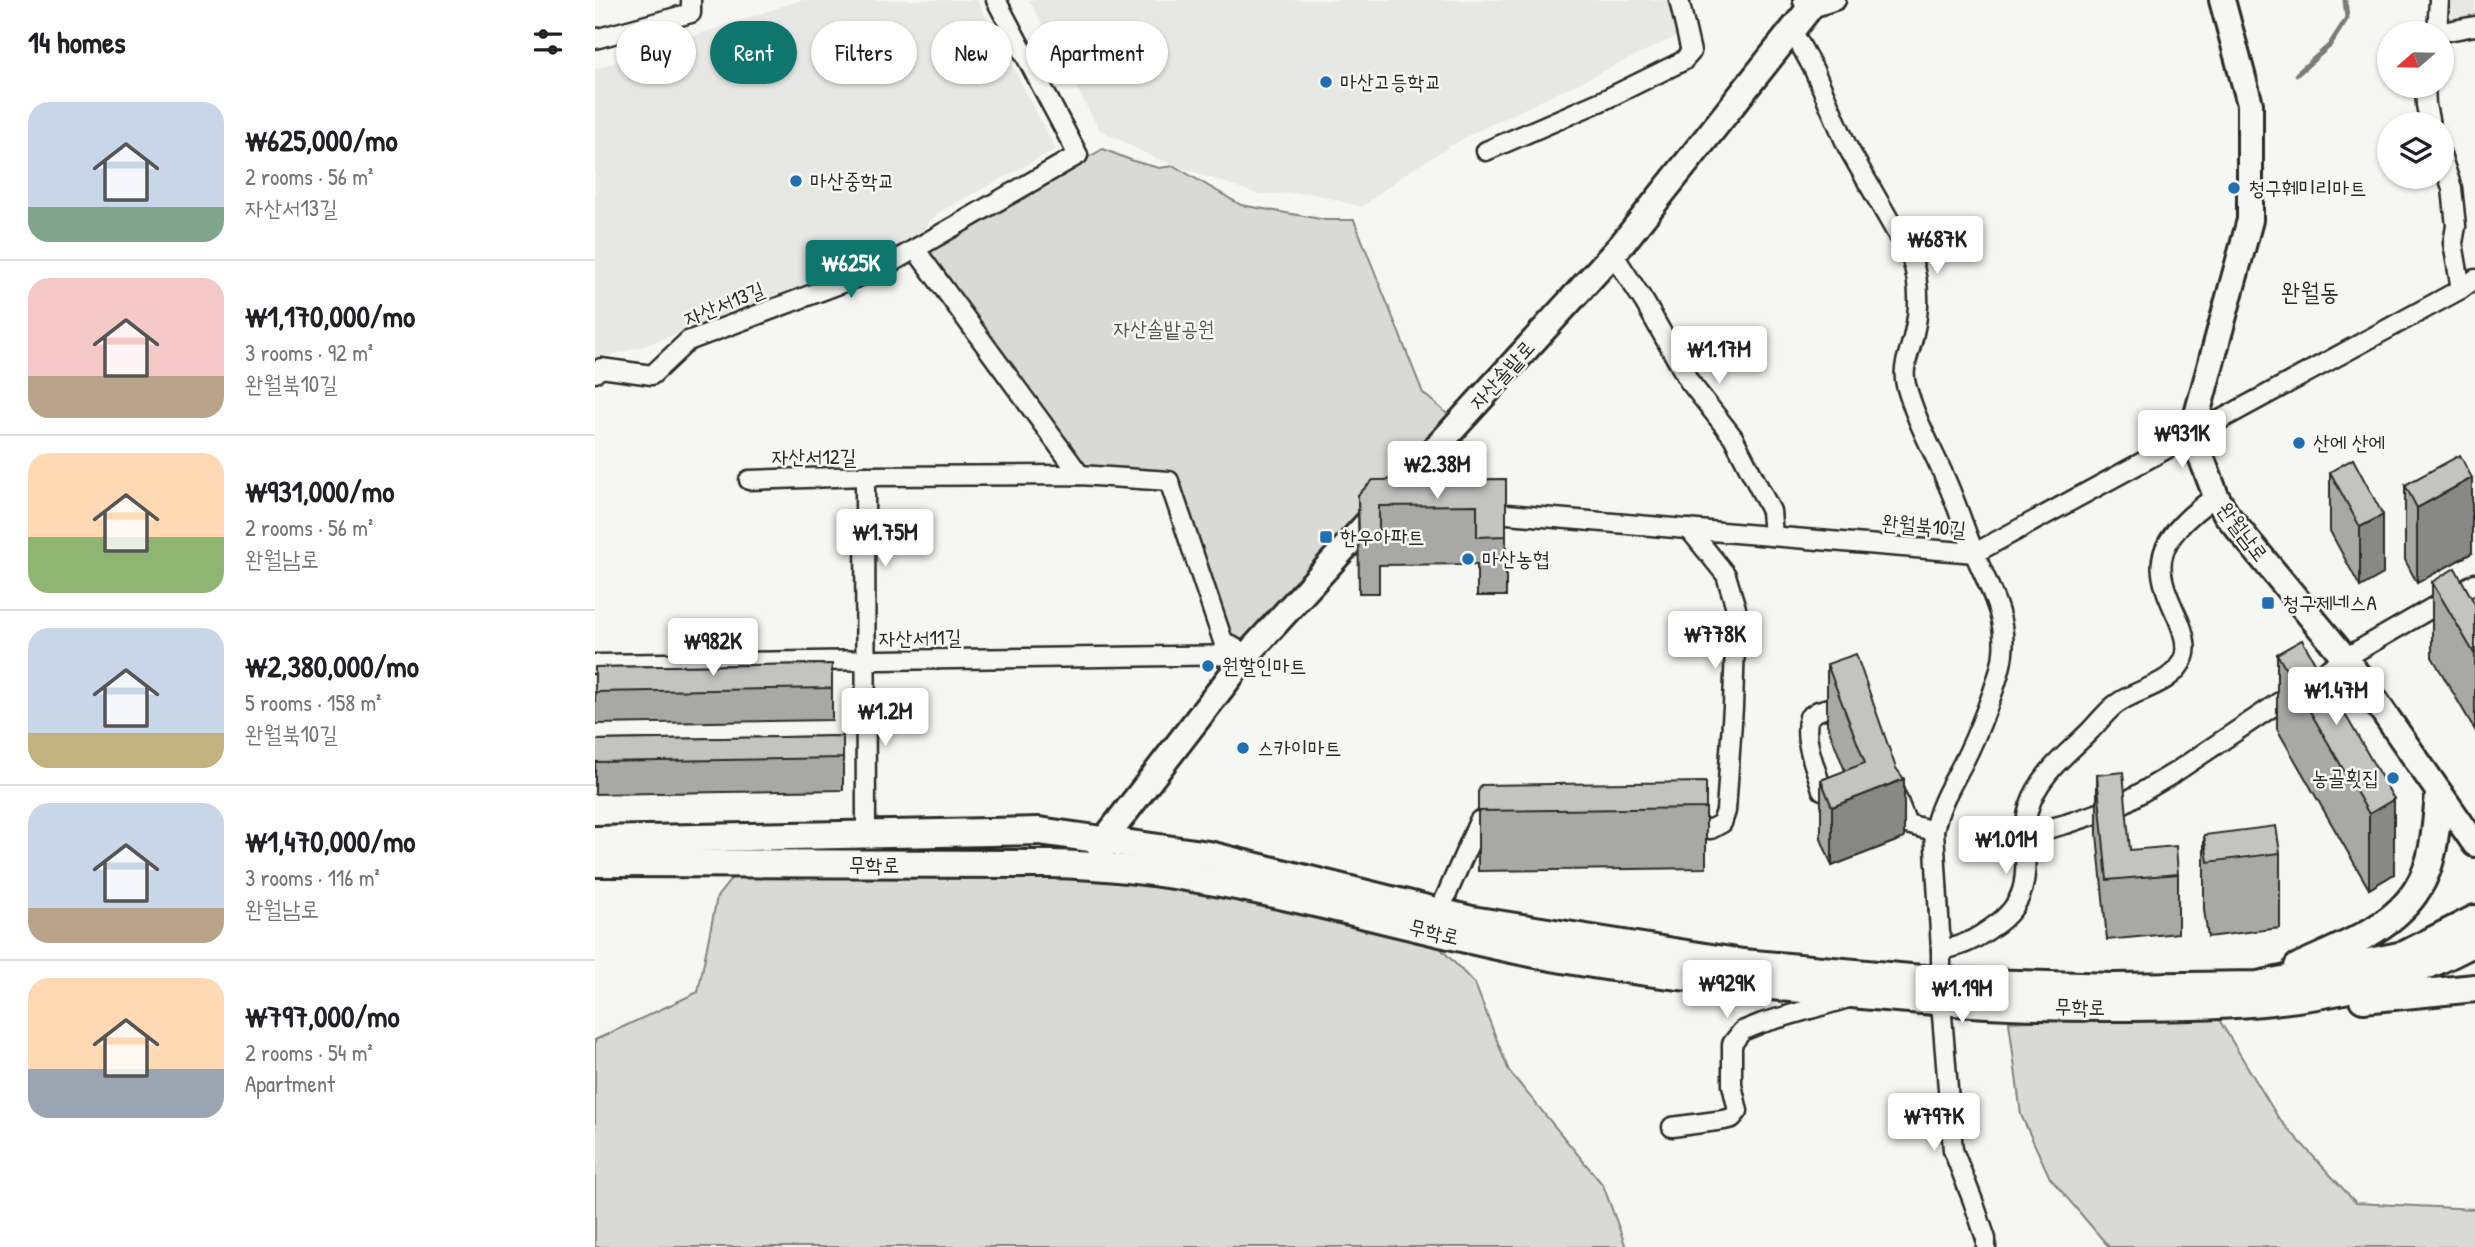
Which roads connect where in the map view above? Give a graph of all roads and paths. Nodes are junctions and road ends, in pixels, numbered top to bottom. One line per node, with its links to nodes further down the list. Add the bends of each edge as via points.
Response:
1 (691, 0): 12 (street, via 691,13)
2 (996, 0): 15 (street, 자산서13길, via 1078,155)
3 (1679, 0): 13 (street, via 1691,52 1683,61)
4 (1836, 0): 7 (street)
5 (2222, 0): 19 (main road, via 2250,104 2250,220)
6 (2439, 0): 8 (street)
7 (1807, 4): 10 (main road, 자산솔밭로)
8 (2438, 21)
9 (2475, 26): 11 (street)
10 (1792, 30): 16 (main road, 자산솔밭로); 29 (street, via 1847,146 1912,260 1919,304 1904,378)
11 (2454, 30)
12 (595, 39)
13 (1486, 151)
14 (2452, 189): 17 (street, via 2453,243)
15 (915, 249): 18 (street, 자산서13길, via 882,268 688,341 652,375 601,368); 20 (street)
16 (1613, 254): 24 (main road, 자산솔밭로); 28 (street, via 1689,382 1733,437 1771,511)
17 (2468, 284): 19 (street, 완월북10길)
18 (595, 373)
19 (2192, 433): 23 (main road, 완월남로); 29 (street, 완월북10길)
20 (1080, 475): 21 (street); 31 (street, via 1169,481 1223,641)
21 (865, 476): 22 (street, 자산서12길); 33 (street, 자산서12길)
22 (749, 480)
23 (2216, 496): 32 (main road, 완월남로); 43 (street, via 2178,528 2161,560 2165,588 2183,630 2185,656 2161,682 2115,705 2055,764 2035,791 2026,814)
24 (1385, 504): 25 (street); 31 (main road, 자산솔밭로)
25 (1413, 506)
26 (1468, 511): 27 (street, 완월북10길)
27 (1689, 529): 28 (street, 완월북10길); 40 (street, via 1726,575 1735,608 1730,755 1722,823 1711,828)
28 (1773, 536): 29 (street, 완월북10길)
29 (1975, 553): 41 (street, via 2001,616 2003,656)
30 (2475, 583): 32 (street)
31 (1247, 655): 33 (street, 자산서11길); 45 (main road, 자산솔밭로)
32 (2345, 658): 38 (main road, 완월남로); 43 (street, via 2117,807)
33 (866, 662): 34 (street, 자산서11길); 42 (street, 자산서12길)
34 (595, 664)
35 (1868, 708): 37 (street, via 1853,700 1809,717 1809,743)
36 (1892, 785): 41 (street, via 1907,824)
37 (1822, 790)
38 (2439, 794): 46 (main road, 완월남로); 55 (main road, 무학로, via 2430,860 2419,888 2403,907 2381,926)
39 (1520, 822): 49 (street, via 1479,821)
40 (1670, 827)
41 (1934, 831): 52 (street)
42 (866, 834): 44 (main road, 무학로); 45 (main road, 무학로, via 1039,831)
43 (2025, 835): 52 (street, via 2021,899 2008,917 1963,946)
44 (595, 840)
45 (1104, 840): 48 (main road); 49 (main road, 무학로, via 1209,855)
46 (2475, 844)
47 (595, 863): 48 (main road, 무학로)
48 (1097, 866): 56 (main road, 무학로, via 1179,875 1591,964)
49 (1439, 912): 54 (main road, 무학로)
50 (2475, 919): 55 (main road, 무학로, via 2404,956)
51 (2475, 942): 55 (main road, 무학로, via 2388,978 2328,992)
52 (1941, 950): 54 (street)
53 (2475, 988): 55 (main road, 무학로, via 2321,1005)
54 (1941, 992): 55 (main road, 무학로, via 2113,987); 56 (main road, 무학로); 58 (street, via 1953,1150)
55 (2266, 993)
56 (1859, 995): 57 (street, via 1742,1031 1732,1044 1732,1085 1738,1111 1733,1118)
57 (1672, 1128)
58 (1986, 1247)

